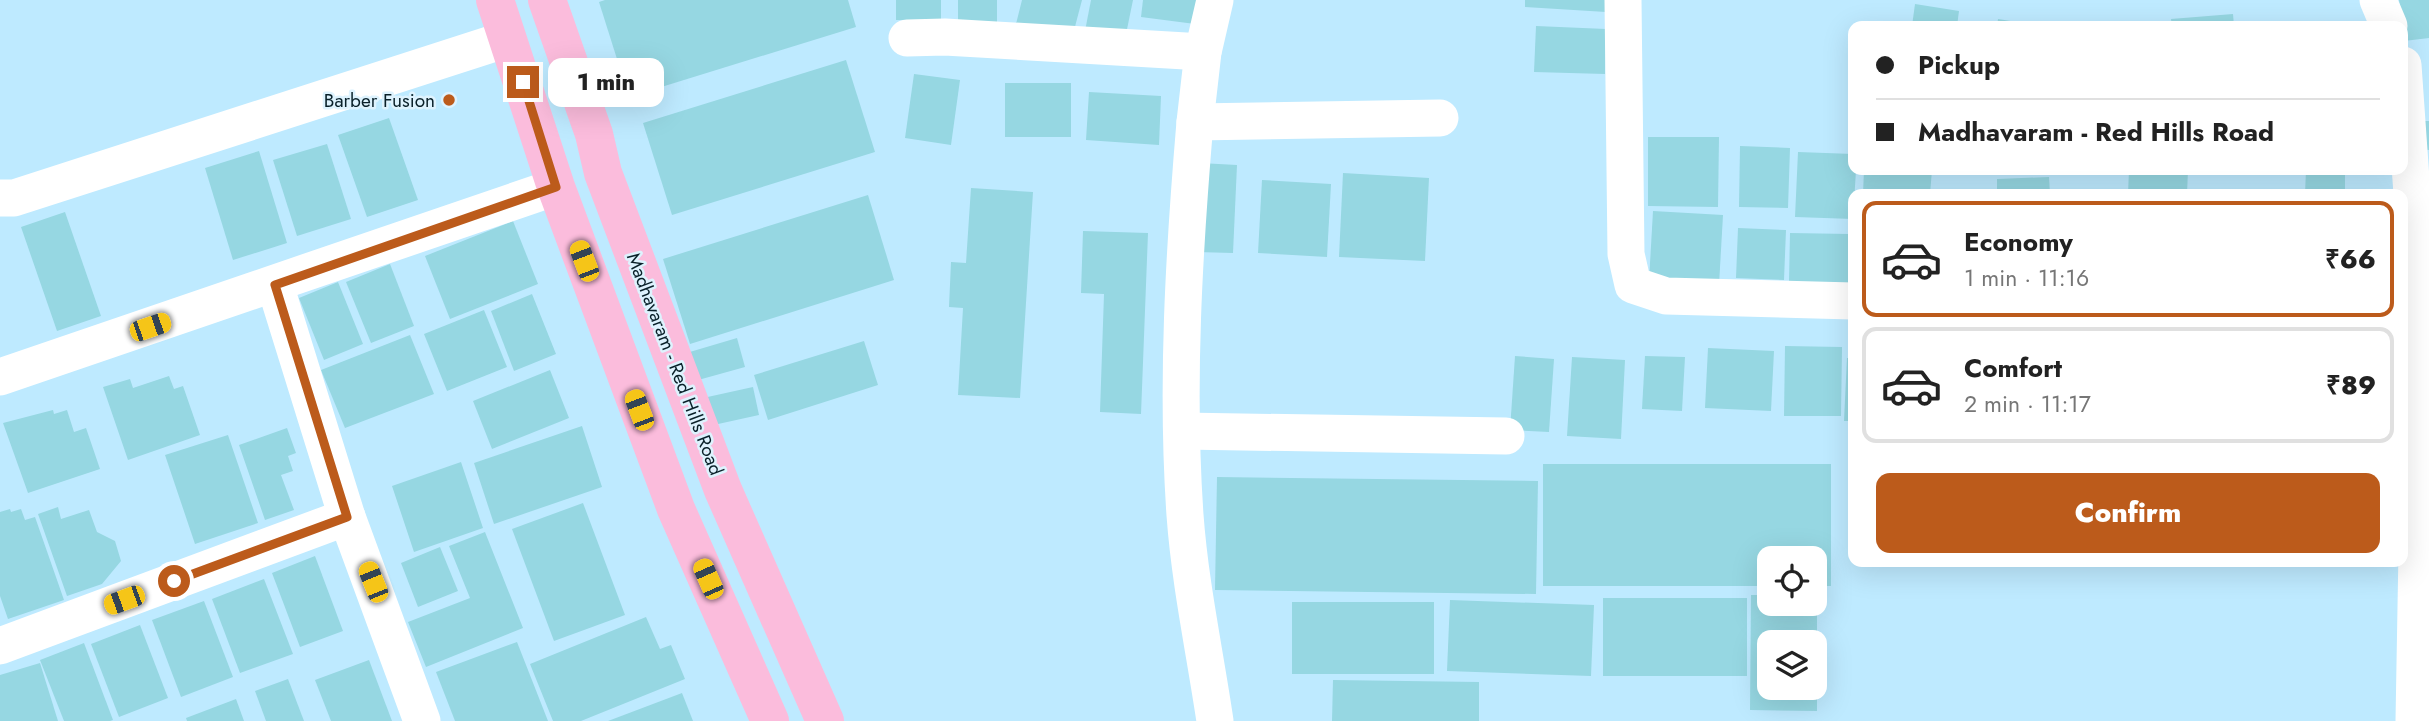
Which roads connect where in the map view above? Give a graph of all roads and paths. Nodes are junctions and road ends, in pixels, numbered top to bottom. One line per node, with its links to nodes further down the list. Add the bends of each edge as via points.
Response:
1 (495, 0): 8 (main road)
2 (547, 0): 27 (main road, Madhavaram - Red Hills Road, via 603,173 723,490)
3 (1214, 0): 9 (street)
4 (1623, 0): 18 (street, via 1626,254 1633,285 1666,296)
5 (2378, 0): 6 (street)
6 (2387, 21)
7 (907, 38): 9 (street)
8 (507, 39): 15 (main road); 16 (street, via 15,198)
9 (1203, 52): 13 (street)
10 (2408, 60): 11 (street)
11 (2429, 61)
12 (1440, 118): 13 (street)
13 (1195, 122): 21 (street, via 1184,244)
14 (2408, 151): 19 (street)
15 (556, 187): 17 (street); 26 (main road, via 676,509)
16 (0, 198)
17 (275, 285): 20 (street); 23 (street)
18 (1848, 301)
19 (2418, 322): 29 (street)
20 (0, 377)
21 (1182, 431): 22 (street); 28 (street, via 1185,517)
22 (1506, 436)
23 (347, 517): 24 (street); 25 (street)
24 (0, 646)
25 (422, 721)
26 (770, 721)
27 (825, 721)
28 (1215, 721)
29 (2414, 721)

